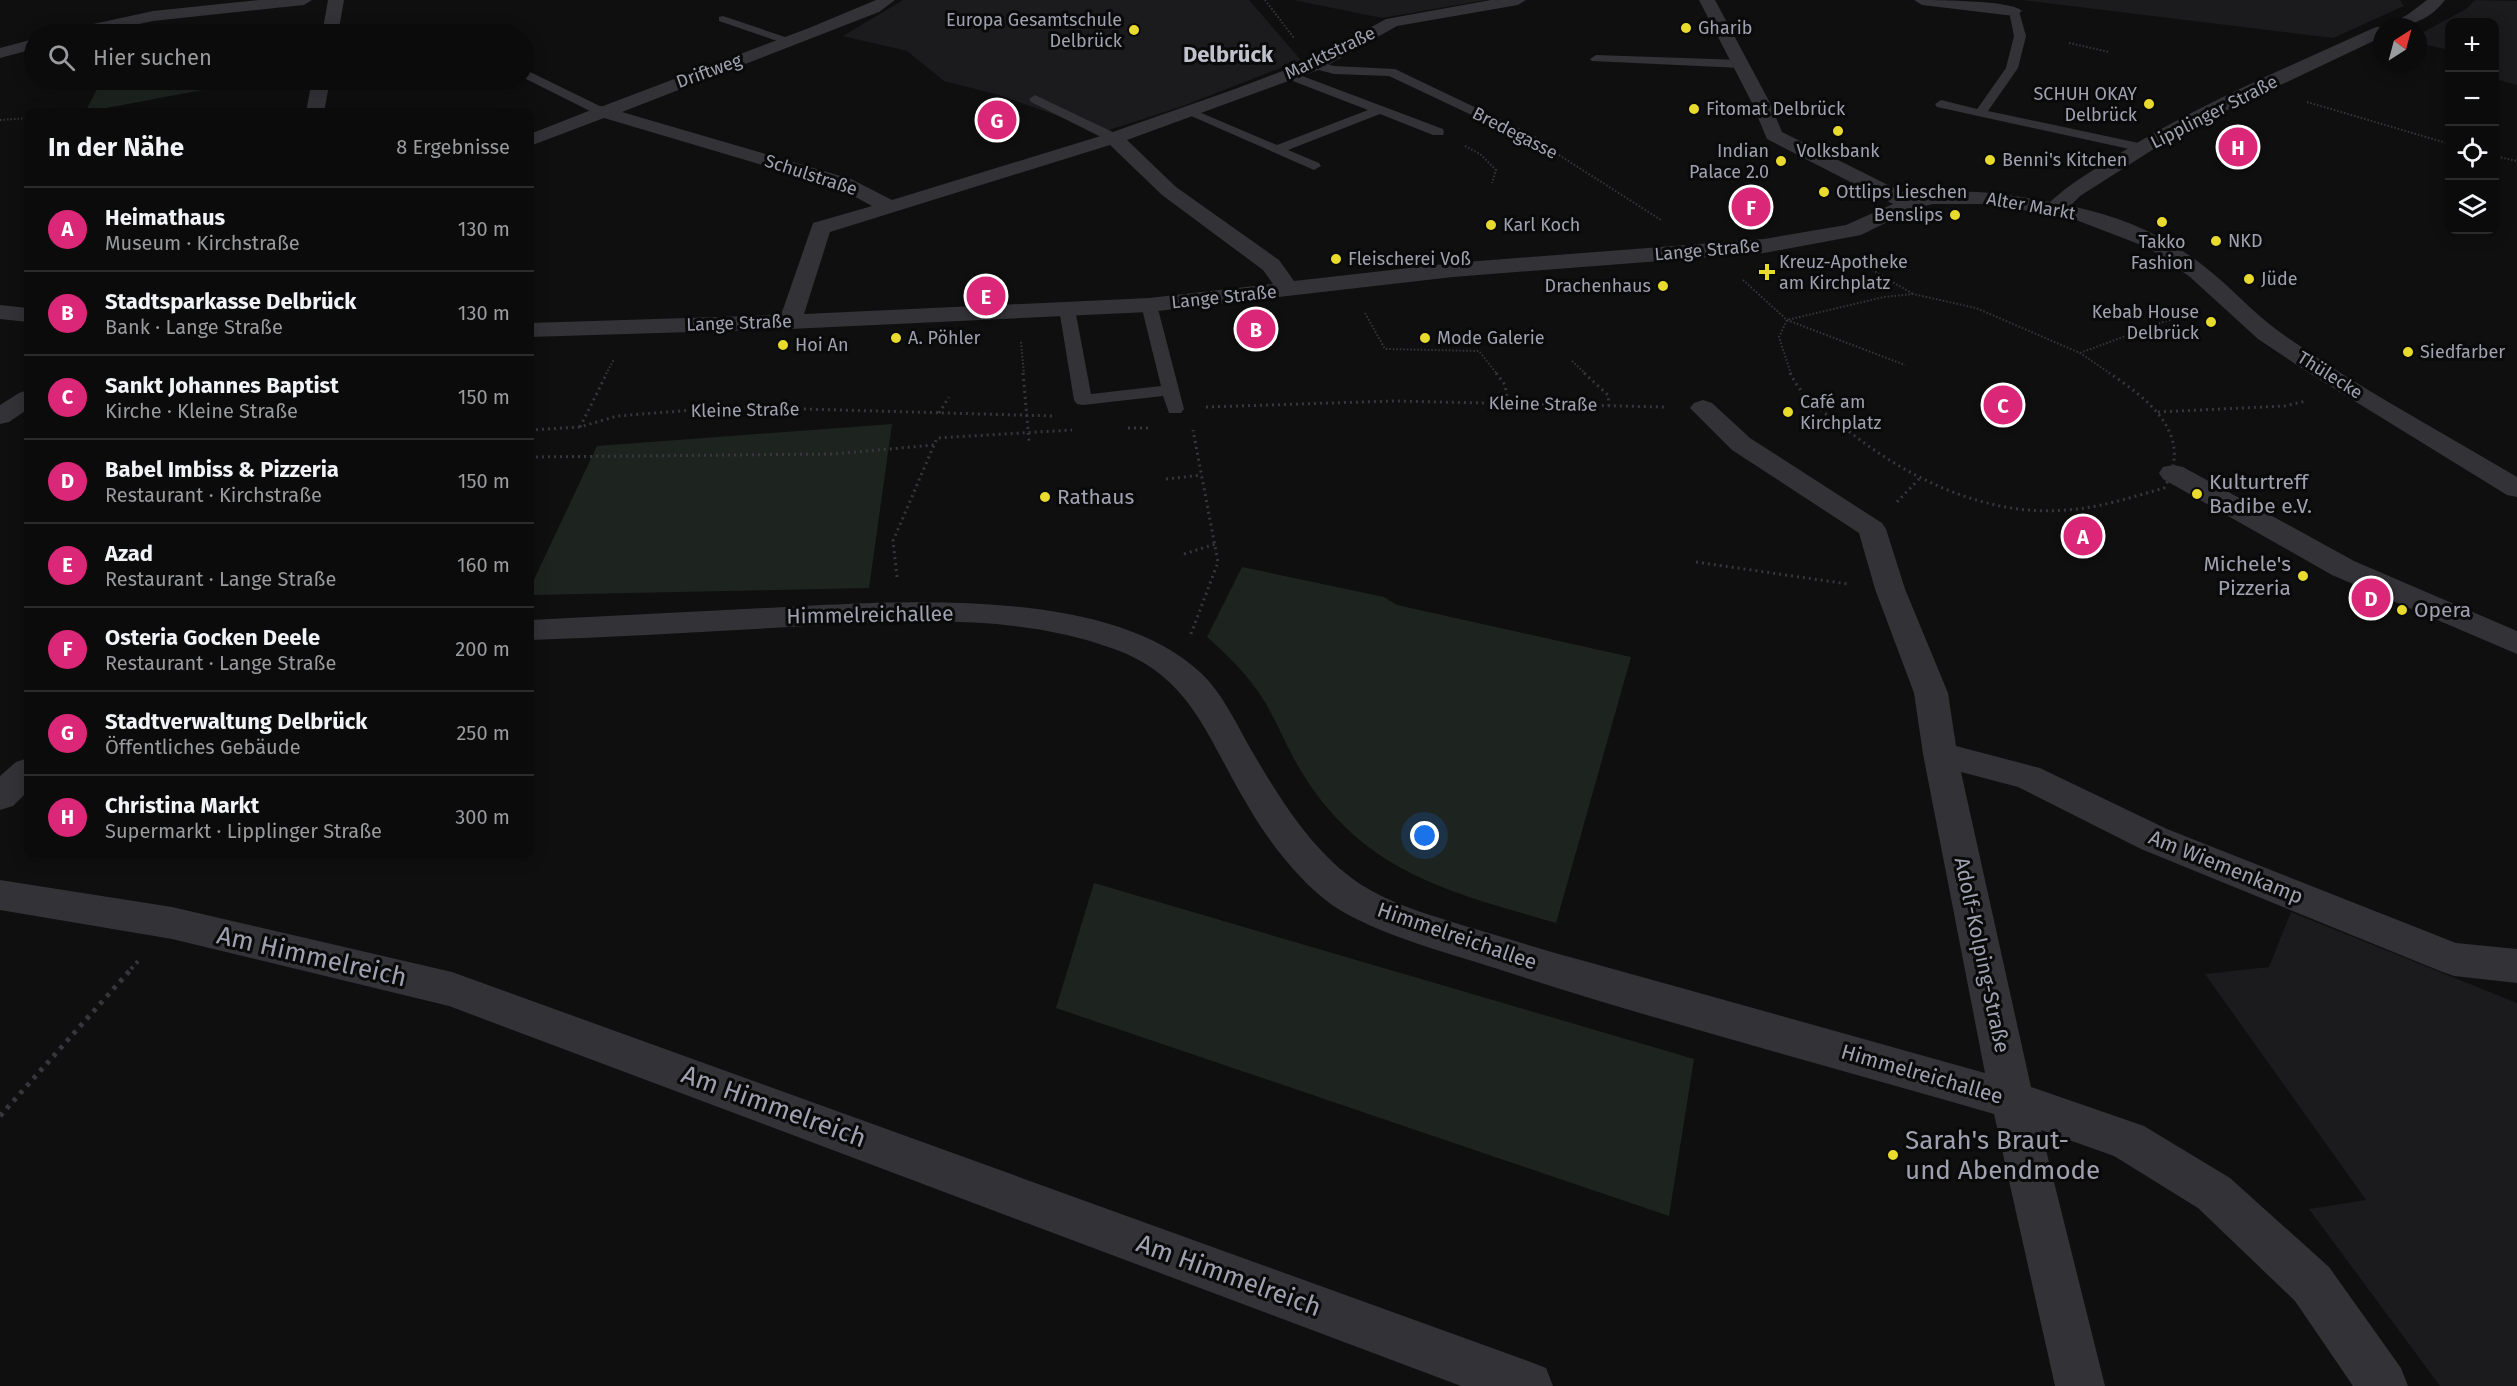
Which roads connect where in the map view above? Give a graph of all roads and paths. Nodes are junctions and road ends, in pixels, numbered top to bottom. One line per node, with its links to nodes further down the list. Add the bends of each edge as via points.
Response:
1 (304, 0): 12 (street, via 153,16)
2 (336, 0): 13 (street)
3 (887, 0): 15 (street, Driftweg)
4 (1265, 0): 22 (path)
5 (1518, 0): 22 (street, Marktstraße, via 1392,22)
6 (1707, 0): 21 (street)
7 (1923, 0): 9 (street)
8 (2437, 0): 10 (street)
9 (2014, 11): 33 (lane, via 2020,36 2012,68)
10 (2413, 18)
11 (723, 19): 15 (lane)
12 (117, 24)
13 (332, 24)
14 (2373, 36): 41 (street, Lipplinger Straße, via 2249,91)
15 (790, 42): 31 (street, Driftweg)
16 (2069, 43): 19 (path)
17 (24, 46): 18 (street)
18 (1, 52)
19 (2109, 52)
20 (1596, 59): 21 (lane)
21 (1740, 64): 47 (street, via 1774,135)
22 (1315, 65): 23 (street, Marktstraße); 39 (lane, Bredegasse, via 1334,70 1391,72)
23 (1289, 75): 30 (lane); 32 (street, Marktstraße)
24 (534, 78): 31 (lane)
25 (319, 90): 29 (street)
26 (1035, 99): 38 (lane)
27 (2303, 101): 40 (path)
28 (1941, 104): 33 (lane)
29 (316, 108)
30 (1379, 110): 36 (lane); 42 (lane)
31 (600, 111): 37 (street, Driftweg); 48 (street, Schulstraße, via 844,183)
32 (1188, 112): 38 (street, Marktstraße); 42 (lane)
33 (1980, 113): 41 (lane)
34 (24, 118): 35 (path)
35 (0, 120)
36 (1438, 132): 46 (path, via 1480,154 1496,170)
37 (534, 138)
38 (1114, 138): 48 (street, Marktstraße); 55 (street, via 1169,191 1271,265)
39 (1536, 140): 50 (path, Bredegasse)
40 (2445, 143)
41 (2143, 148): 49 (street, Lipplinger Straße, via 2073,192)
42 (1277, 150): 45 (lane)
43 (2499, 157): 44 (path)
44 (2517, 161)
45 (1314, 166)
46 (1492, 183)
47 (1909, 204): 49 (street, Alter Markt, via 1933,198 1966,197); 51 (street, Lange Straße, via 1853,230)
48 (890, 207): 64 (street, Schulstraße, via 821,228)
49 (2056, 208): 52 (street, Alter Markt)
50 (1668, 224)
51 (1817, 238): 54 (street, Lange Straße, via 1764,246); 56 (path)
52 (2157, 243): 57 (street, Thülecke, via 2198,272)
53 (1742, 279): 63 (path)
54 (1348, 282): 55 (street, Lange Straße); 74 (path, via 1385,350 1479,351 1505,385)
55 (1289, 290): 58 (street, Lange Straße)
56 (1913, 294): 63 (path); 67 (path, via 1976,308)
57 (2232, 304): 67 (path, via 2166,321); 71 (street, Thülecke, via 2267,334)
58 (1149, 305): 59 (street, Lange Straße); 70 (lane)
59 (1067, 309): 60 (street, Lange Straße); 70 (lane, via 1083,400)
60 (1018, 311): 64 (street, Lange Straße); 87 (path)
61 (0, 312): 62 (street)
62 (24, 315)
63 (1787, 320): 69 (path); 91 (path, via 1779,337 1786,364 1804,395 1862,443 1919,479 1990,504 2050,511 2107,504 2164,488)
64 (790, 322): 65 (street, Lange Straße)
65 (631, 327): 66 (street, Lange Straße); 82 (path)
66 (534, 330)
67 (2080, 353): 78 (path, via 2130,387)
68 (1572, 361): 75 (path, via 1608,395)
69 (1905, 365)
70 (1169, 390): 77 (lane)
71 (2353, 390): 78 (path, via 2284,406); 94 (street, Thülecke)
72 (949, 397): 79 (path)
73 (24, 401): 81 (street)
74 (1508, 403): 75 (path, Kleine Straße); 77 (path, Kleine Straße, via 1394,400)
75 (1609, 406): 76 (path, Kleine Straße)
76 (1703, 408): 99 (street, Adolf-Kolping-Straße, via 1741,444 1872,529)
77 (1182, 409): 83 (path)
78 (2157, 412): 91 (path, via 2174,437)
79 (939, 413): 80 (path, Kleine Straße); 82 (path, Kleine Straße, via 731,407 617,416)
80 (962, 414)
81 (0, 416)
82 (579, 427): 85 (path, Kleine Straße)
83 (1192, 427): 84 (path); 92 (path)
84 (1122, 429)
85 (534, 430)
86 (1075, 430): 87 (path)
87 (1028, 431): 88 (path); 89 (path, via 938,438)
88 (1029, 441)
89 (934, 445): 90 (path, via 833,454); 98 (path, via 893,541)
90 (534, 457)
91 (2173, 473): 102 (street, via 2343,568)
92 (1202, 475): 93 (path); 95 (path)
93 (1166, 479)
94 (2517, 489)
95 (1215, 544): 96 (path); 101 (path, via 1218,562 1193,632)
96 (1184, 554)
97 (1696, 561): 99 (path)
98 (897, 578)
99 (1890, 589): 103 (street, Adolf-Kolping-Straße, via 1931,693)
100 (534, 630): 109 (street, Himmelreichallee, via 921,610 1018,616 1089,629 1164,659 1192,683 1261,798 1305,857 1346,894 1385,914 1538,965)
101 (1185, 640)
102 (2517, 644)
103 (1940, 754): 108 (street, Am Wiemenkamp, via 2028,777 2154,839 2454,959); 109 (street, Adolf-Kolping-Straße)
104 (24, 775): 105 (street)
105 (0, 797)
106 (0, 895): 107 (street, Am Himmelreich)
107 (172, 923): 110 (path); 111 (street, Am Himmelreich, via 452,989)
108 (2517, 966)
109 (2012, 1100): 112 (street, Adolf-Kolping-Straße); 113 (street, Himmelreichallee, via 2128,1141 2214,1193 2312,1284)
110 (0, 1116)
111 (1528, 1386)
112 (2080, 1386)
113 (2383, 1386)

